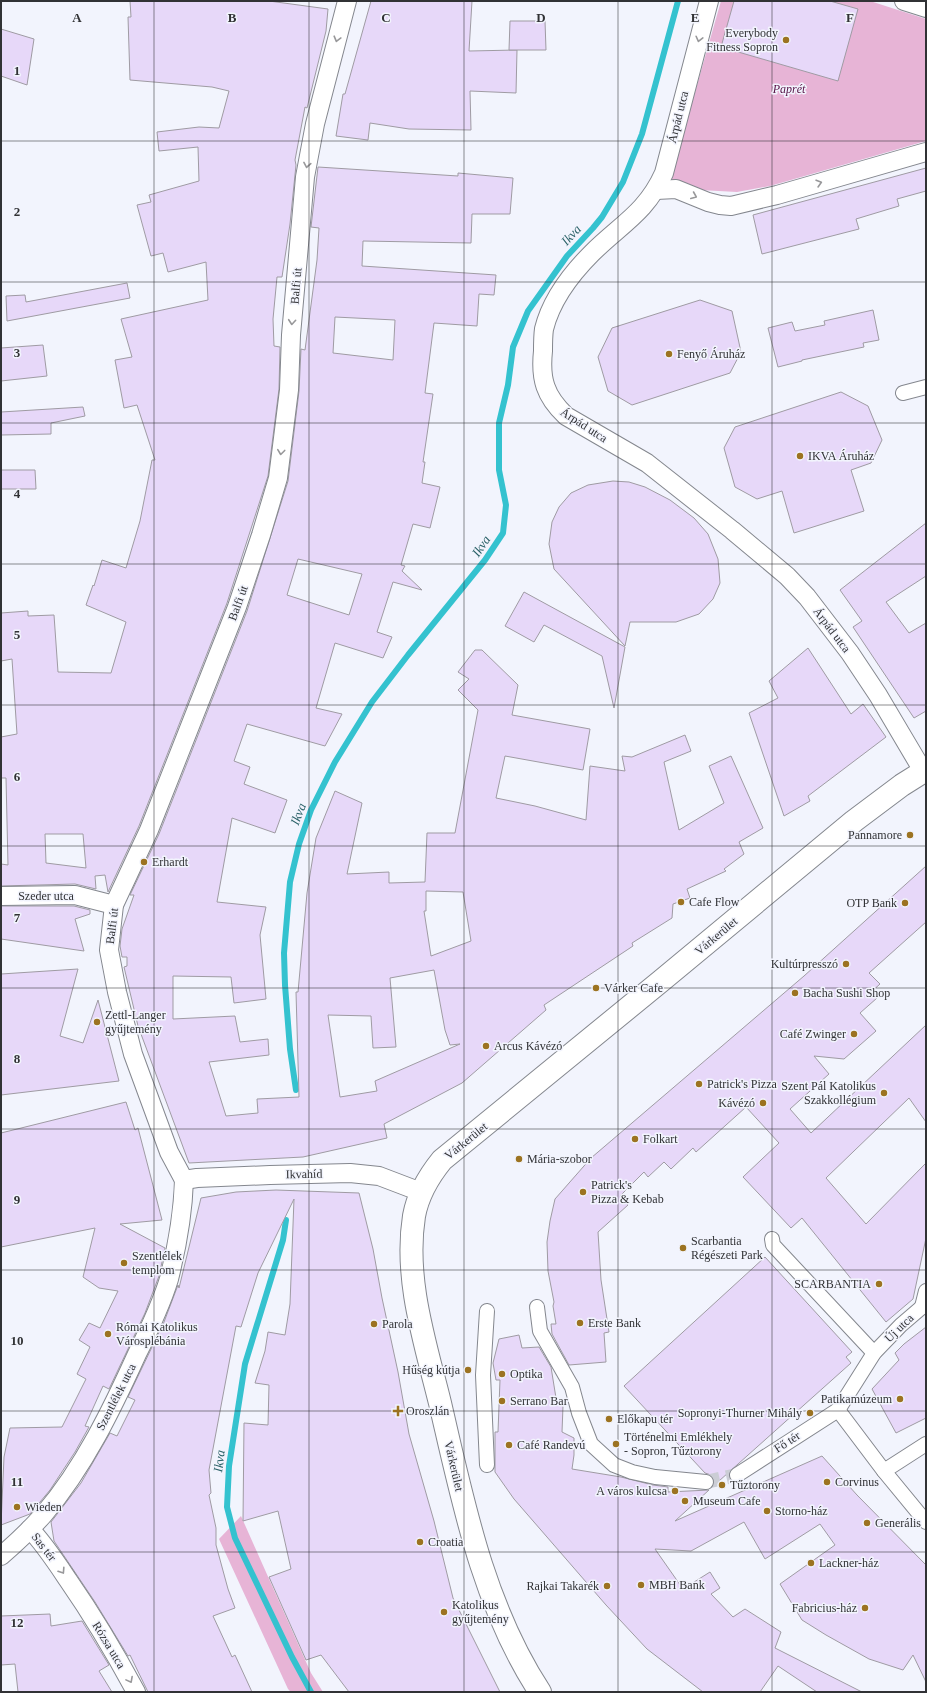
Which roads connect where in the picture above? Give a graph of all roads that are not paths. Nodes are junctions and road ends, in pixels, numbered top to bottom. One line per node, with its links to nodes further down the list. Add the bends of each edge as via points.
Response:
1 (347, 1): 11 (street, Balfi út, one-way to 11, via 314,124 305,177 291,335 289,390 278,478 237,608 148,830)
2 (709, 1): 6 (street, Árpád utca, one-way to 6, via 664,173)
3 (904, 1): 4 (street)
4 (926, 8)
5 (926, 152): 6 (street, one-way to 5, via 676,189 708,202 732,206)
6 (656, 190): 9 (street, Árpád utca, via 645,206 592,253 572,275 553,305 544,330 542,358 543,380 547,393 566,416 647,463 787,576 807,597 850,653)
7 (926, 387): 8 (street)
8 (903, 393)
9 (925, 770): 13 (street, Várkerület, via 854,821 442,1160)
10 (1, 896): 11 (street, Szeder utca, via 75,895)
11 (114, 905): 12 (street, Balfi út, via 109,950 117,992 133,1054 169,1152)
12 (184, 1180): 13 (street, Ikvahíd, via 270,1174 350,1173 379,1176); 27 (street, Szentlélek utca, via 169,1279 153,1322 96,1435 57,1497)
13 (421, 1192): 31 (street, Várkerület, via 414,1215 414,1290 456,1474 472,1537 492,1596 520,1659)
14 (772, 1239): 19 (street, via 773,1245)
15 (926, 1291): 16 (street)
16 (924, 1306): 19 (street, Új utca)
17 (538, 1307): 25 (street, via 540,1331 572,1387 591,1444 614,1465 632,1472)
18 (487, 1311): 22 (street, via 483,1375)
19 (874, 1353): 20 (street, Fő tér)
20 (838, 1410): 23 (street); 24 (street, Fő tér)
21 (926, 1444): 23 (street)
22 (487, 1465)
23 (884, 1471): 26 (street)
24 (737, 1474)
25 (706, 1482)
26 (926, 1522)
27 (30, 1529): 28 (street, Sas tér); 29 (street, Sas tér, one-way to 29, via 45,1545)
28 (1, 1556)
29 (81, 1598): 30 (street, Rózsa utca, one-way to 30)
30 (136, 1692)
31 (540, 1692)

